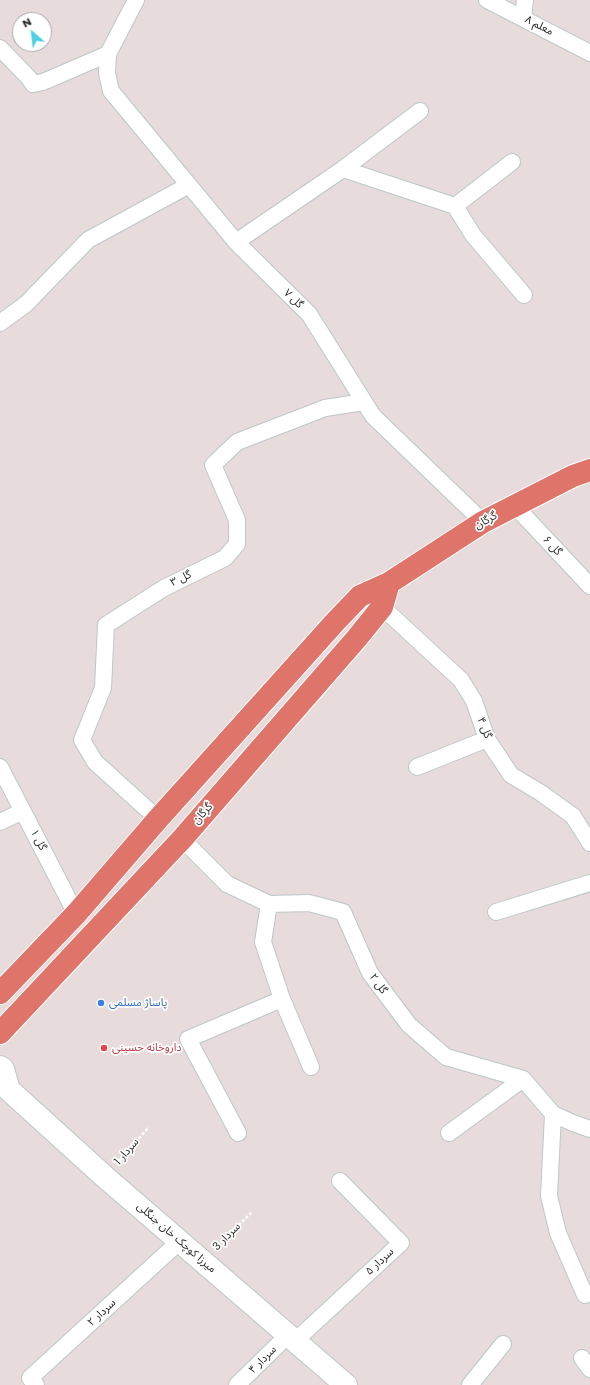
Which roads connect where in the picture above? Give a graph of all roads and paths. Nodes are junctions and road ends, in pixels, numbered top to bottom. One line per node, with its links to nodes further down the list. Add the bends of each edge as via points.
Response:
1 (136, 0): 7 (street)
2 (487, 0): 4 (street, معلم ۸)
3 (525, 0): 4 (street)
4 (523, 18): 5 (street, معلم ۸)
5 (587, 46)
6 (0, 48): 7 (street, via 33,84)
7 (108, 54): 11 (street, گل ۷, via 107,73 111,90)
8 (420, 111): 10 (street)
9 (512, 162): 12 (street)
10 (343, 170): 12 (street); 13 (street)
11 (189, 185): 13 (street, گل ۷); 15 (street, via 88,240 26,304)
12 (455, 206): 14 (street, via 473,235)
13 (236, 242): 16 (street, گل ۷, via 308,314)
14 (524, 295)
15 (0, 324)
16 (364, 402): 19 (street, گل ۷, via 373,416); 27 (street, گل ۳, via 325,408 237,442 213,465 237,520 237,544 225,558 164,588 106,625 103,688 82,740 95,762)
17 (590, 470): 18 (main road, گرگان)
18 (515, 506): 19 (main road, گرگان); 21 (street, گل ۶)
19 (483, 522): 20 (main road, گرگان)
20 (388, 583): 22 (main road, گرگان); 27 (main road, گرگان, via 360,596)
21 (590, 586)
22 (382, 607): 23 (street, گل ۴, via 461,680 474,701); 29 (main road, گرگان)
23 (487, 739): 25 (street); 30 (street, گل ۴, via 511,775 573,816)
24 (0, 767): 26 (street, گل ۱)
25 (417, 767)
26 (23, 811): 28 (street); 34 (street, گل ۱)
27 (158, 819): 34 (main road, گرگان)
28 (0, 822)
29 (182, 838): 32 (street, گل ۲, via 227,884); 37 (main road, گرگان)
30 (590, 843)
31 (590, 883): 33 (street)
32 (268, 904): 36 (street, via 263,942); 40 (street, گل ۲, via 309,903 343,912 370,972 409,1025 446,1057)
33 (496, 912)
34 (76, 914): 35 (main road, گرگان)
35 (0, 993)
36 (282, 999): 39 (street); 45 (street, via 188,1039)
37 (0, 1033)
38 (0, 1067): 41 (main road, میرزا کوچک خان جنگلی, via 3,1070)
39 (311, 1067)
40 (523, 1079): 42 (street); 46 (street)
41 (4, 1090): 47 (main road, میرزا کوچک خان جنگلی)
42 (553, 1114): 44 (street); 52 (street, via 549,1196 558,1233)
43 (149, 1127): 47 (path, سردار 1)
44 (590, 1130)
45 (238, 1132)
46 (449, 1133)
47 (106, 1177): 50 (main road, میرزا کوچک خان جنگلی)
48 (340, 1180): 53 (street, سردار ۵, via 401,1242)
49 (251, 1213): 51 (path, سردار 3)
50 (180, 1241): 51 (main road, میرزا کوچک خان جنگلی); 55 (street, سردار ۲, via 30,1378)
51 (202, 1261): 53 (main road, میرزا کوچک خان جنگلی)
52 (585, 1295)
53 (291, 1338): 56 (street, سردار ۴); 57 (main road, میرزا کوچک خان جنگلی)
54 (503, 1344): 58 (street)
55 (36, 1385)
56 (237, 1385)
57 (346, 1385)
58 (470, 1385)

